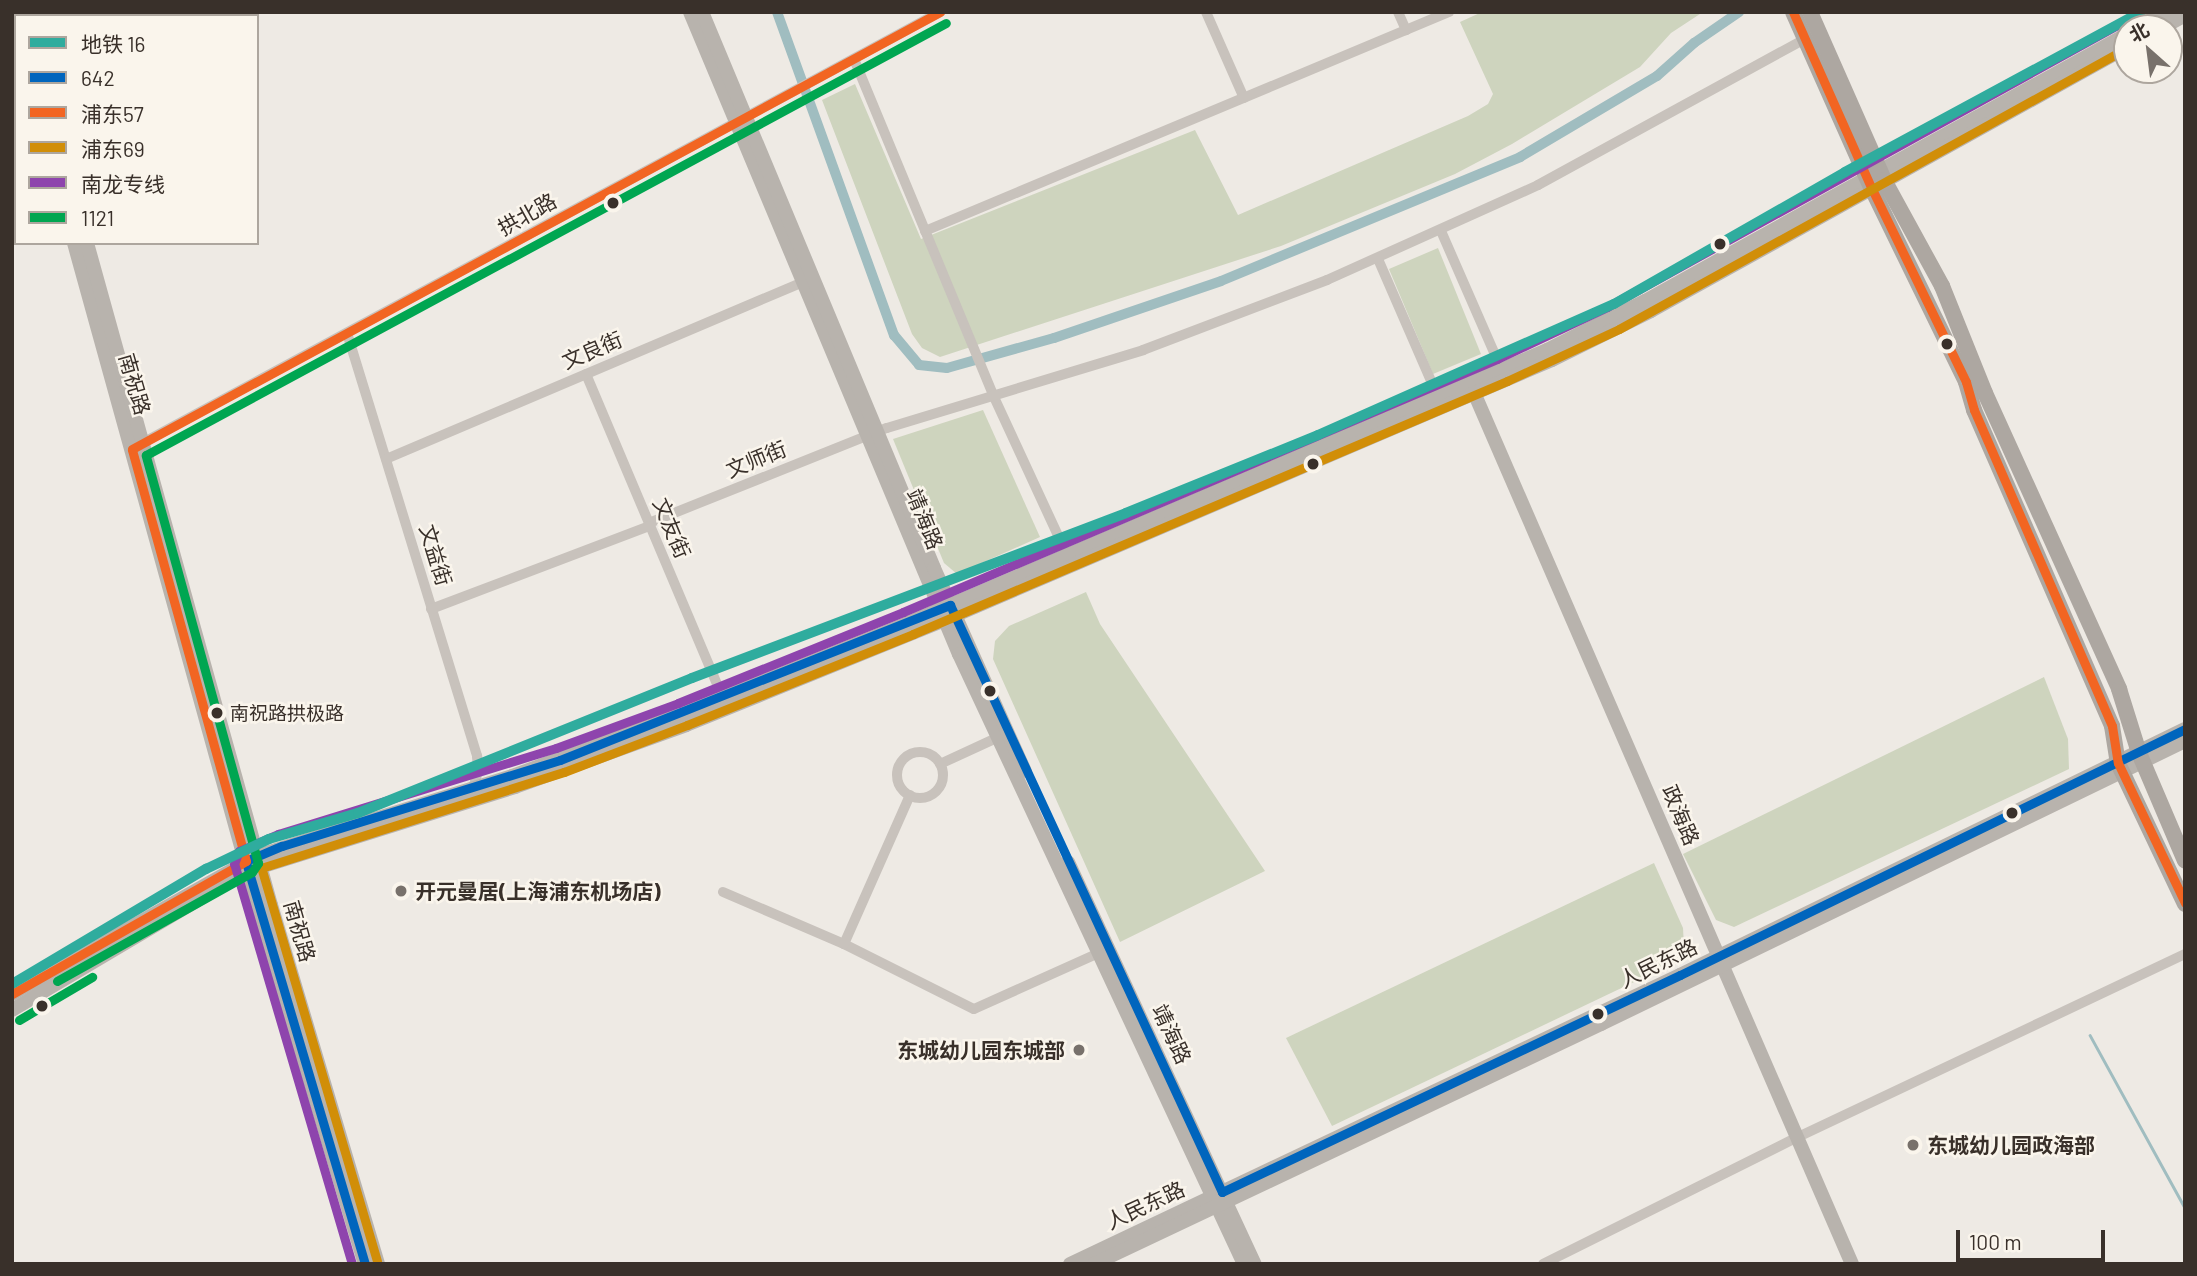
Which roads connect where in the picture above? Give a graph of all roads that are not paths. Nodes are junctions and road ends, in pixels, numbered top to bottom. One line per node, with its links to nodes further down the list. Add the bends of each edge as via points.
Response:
1 (690, 12): 15 (main road, 靖海路)
2 (702, 12): 15 (main road, 靖海路)
3 (940, 12): 13 (street, 拱北路)
4 (1206, 12): 14 (street)
5 (1398, 12): 9 (street)
6 (1449, 12): 9 (street)
7 (1793, 12): 10 (main road)
8 (1810, 12): 16 (main road)
9 (1406, 30): 14 (street)
10 (1805, 39): 16 (main road); 18 (street, 文师街, via 1604,150)
11 (2113, 42): 16 (main road)
12 (2113, 54): 16 (main road)
13 (854, 59): 15 (street, 拱北路); 17 (street)
14 (1244, 98): 17 (street)
15 (741, 120): 22 (main road, 靖海路); 23 (street, 拱北路)
16 (1875, 178): 25 (main road); 40 (main road, via 1942,286 1985,393 2119,688); 42 (main road, via 2112,726)
17 (925, 231): 27 (street)
18 (1441, 231): 21 (street, 文师街); 25 (street)
19 (75, 245): 30 (main road, 南祝路)
20 (87, 245): 30 (main road, 南祝路)
21 (1378, 259): 27 (street, 文师街, via 1204,329); 28 (street)
22 (808, 280): 24 (street, 文良街); 29 (main road, 靖海路)
23 (347, 333): 30 (street, 拱北路); 31 (street, 文益街)
24 (586, 374): 31 (street, 文良街); 32 (street, 文友街)
25 (1504, 375): 26 (main road)
26 (1473, 388): 28 (main road); 52 (main road, 政海路)
27 (994, 397): 29 (street, 文师街); 33 (street)
28 (1441, 402): 33 (main road); 35 (main road)
29 (872, 433): 32 (street, 文师街); 35 (main road, 靖海路)
30 (137, 446): 46 (main road, 南祝路)
31 (386, 459): 34 (street, 文益街)
32 (649, 524): 34 (street, 文师街); 36 (street, 文友街)
33 (1066, 555): 35 (main road)
34 (431, 610): 43 (street, 文益街, via 477,756)
35 (947, 612): 36 (main road); 38 (main road, 靖海路); 46 (main road, via 686,725 576,766)
36 (723, 698): 43 (main road)
37 (2185, 729): 40 (main road, 人民东路)
38 (1003, 735): 41 (street); 50 (main road, 靖海路)
39 (2185, 741): 40 (main road, 人民东路)
40 (2141, 758): 42 (main road, 人民东路); 45 (main road)
41 (940, 764): 44 (street, via 943,776 933,793); 44 (street, via 923,752 904,758 897,777)
42 (2120, 768): 48 (main road); 52 (main road, 人民东路)
43 (473, 788): 46 (main road)
44 (910, 795): 49 (street)
45 (2185, 860)
46 (253, 864): 53 (main road); 54 (main road); 57 (main road, 南祝路); 58 (main road, 南祝路)
47 (723, 892): 49 (street)
48 (2185, 904)
49 (844, 944): 50 (street, via 974,1009)
50 (1103, 950): 56 (main road, 靖海路)
51 (2185, 954): 55 (street)
52 (1721, 961): 55 (main road, 政海路); 56 (main road, 人民东路)
53 (12, 994)
54 (12, 1010)
55 (1798, 1137): 63 (street); 64 (main road, 政海路)
56 (1219, 1199): 59 (main road, 人民东路); 60 (main road, 人民东路); 61 (main road, 靖海路); 62 (main road, 靖海路)
57 (365, 1264)
58 (378, 1264)
59 (1070, 1264)
60 (1094, 1264)
61 (1244, 1264)
62 (1255, 1264)
63 (1543, 1264)
64 (1852, 1264)

